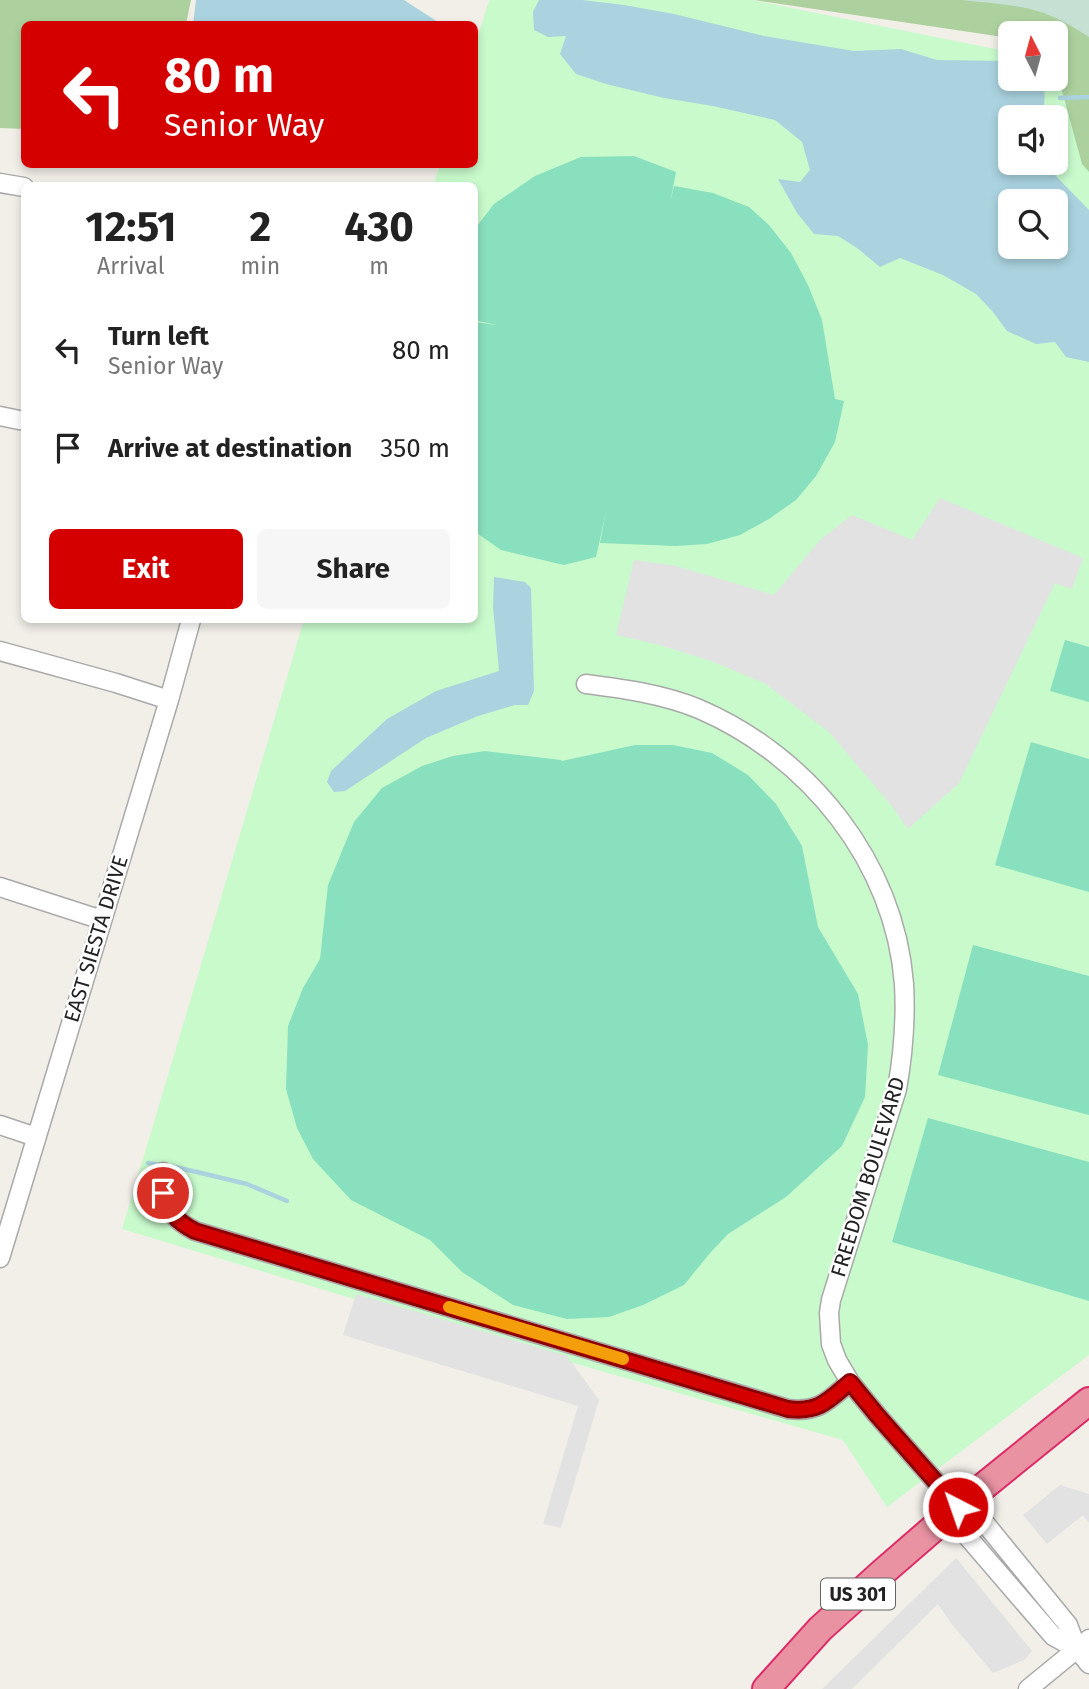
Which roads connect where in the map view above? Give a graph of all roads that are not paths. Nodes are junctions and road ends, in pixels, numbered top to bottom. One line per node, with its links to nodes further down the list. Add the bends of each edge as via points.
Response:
1 (0, 183): 2 (street)
2 (21, 186)
3 (0, 416): 4 (street)
4 (21, 420)
5 (190, 623): 8 (street, EAST SIESTA DRIVE)
6 (0, 651): 8 (street)
7 (586, 684): 15 (street, FREEDOM BOULEVARD, via 667,698 717,717 754,738 825,799 847,827 882,894 904,982 903,1046 897,1090 828,1313 831,1344)
8 (169, 700): 10 (street, EAST SIESTA DRIVE)
9 (0, 887): 10 (street)
10 (102, 920): 12 (street, EAST SIESTA DRIVE)
11 (0, 1125): 12 (street)
12 (36, 1137): 14 (street, EAST SIESTA DRIVE)
13 (163, 1172): 15 (street, via 169,1211 195,1231 788,1409 825,1404)
14 (0, 1258)
15 (850, 1382): 17 (street, FREEDOM BOULEVARD)
16 (1089, 1401): 17 (highway, US 301)
17 (958, 1507): 18 (street, FREEDOM BOULEVARD, via 967,1535 1053,1636); 20 (highway, US 301, via 820,1629)
18 (1083, 1644): 19 (street, FREEDOM BOULEVARD); 21 (street)
19 (1089, 1664)
20 (766, 1689)
21 (1028, 1689)

